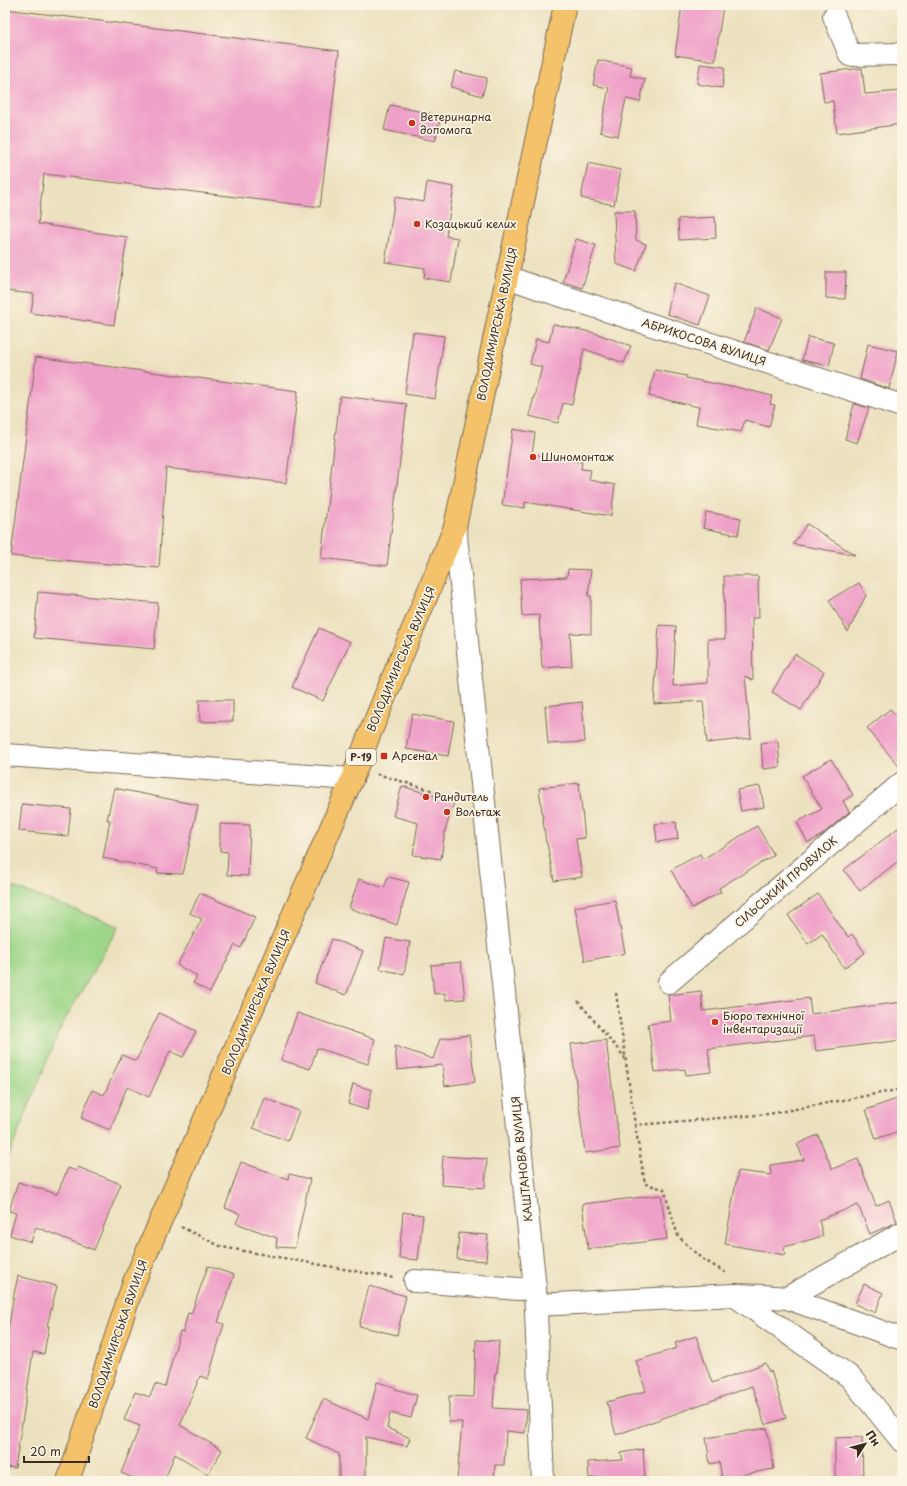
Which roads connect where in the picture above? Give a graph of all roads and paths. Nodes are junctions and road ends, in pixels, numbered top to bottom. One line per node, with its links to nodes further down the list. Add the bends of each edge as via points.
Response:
1 (565, 5): 4 (main road, ВОЛОДИМИРСЬКА ВУЛИЦЯ / Р-19)
2 (834, 16): 3 (street, via 850,55)
3 (902, 54)
4 (507, 277): 5 (street, АБРИКОСОВА ВУЛИЦЯ); 6 (main road, ВОЛОДИМИРСЬКА ВУЛИЦЯ / Р-19)
5 (902, 406)
6 (455, 527): 8 (main road, ВОЛОДИМИРСЬКА ВУЛИЦЯ / Р-19, via 370,733); 14 (street, ВОЛОДИМИРСЬКА ВУЛИЦЯ)
7 (5, 755): 8 (street)
8 (362, 776): 10 (path); 27 (main road, ВОЛОДИМИРСЬКА ВУЛИЦЯ / Р-19, via 134,1282)
9 (902, 783): 11 (street, СІЛЬСЬКИЙ ПРОВУЛОК)
10 (465, 801)
11 (669, 982)
12 (616, 994): 15 (path)
13 (578, 1001): 15 (path)
14 (507, 1013): 23 (street, КАШТАНОВА ВУЛИЦЯ)
15 (626, 1058): 17 (path)
16 (902, 1089): 17 (path, via 769,1114)
17 (635, 1125): 20 (path, via 645,1184 664,1189 678,1236 701,1258)
18 (175, 1224): 21 (path, via 222,1247)
19 (902, 1233): 24 (street)
20 (728, 1274)
21 (415, 1281): 23 (street, via 519,1289)
22 (734, 1295): 23 (street); 24 (street); 26 (street, via 850,1378)
23 (535, 1296): 28 (street, КАШТАНОВА ВУЛИЦЯ)
24 (787, 1298): 25 (street)
25 (902, 1339)
26 (902, 1441)
27 (68, 1481)
28 (543, 1481)

